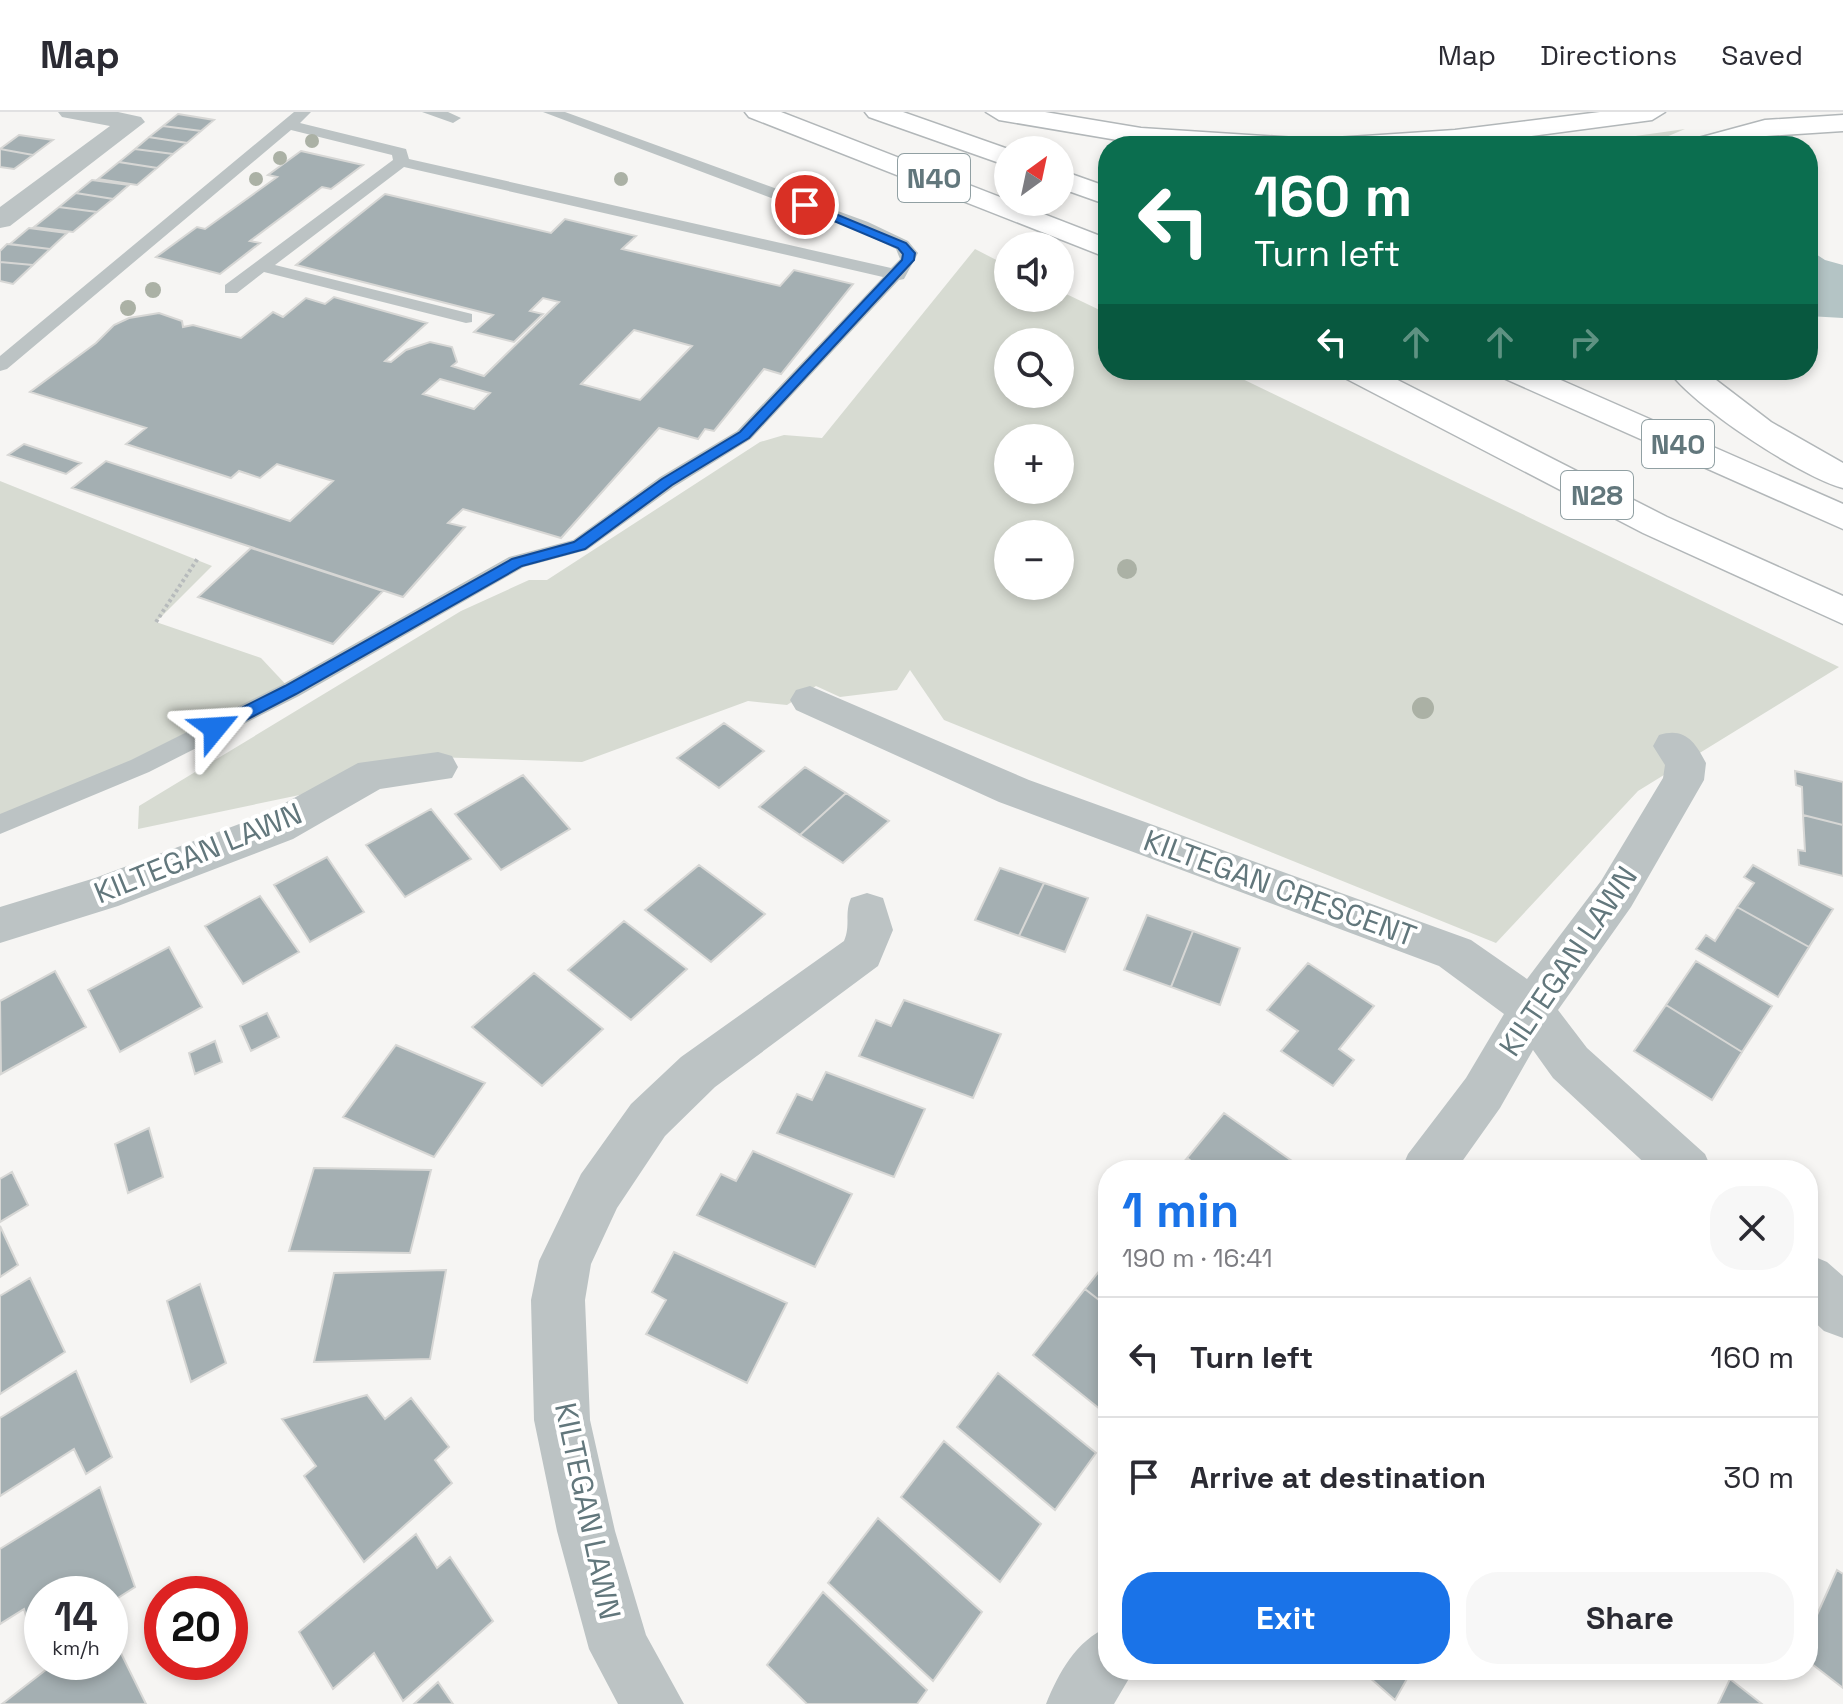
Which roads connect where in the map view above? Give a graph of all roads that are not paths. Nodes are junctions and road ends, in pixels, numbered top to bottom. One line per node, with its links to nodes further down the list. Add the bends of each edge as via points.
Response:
1 (71, 112): 19 (street, via 132,122)
2 (303, 112): 11 (lane)
3 (430, 112): 9 (lane)
4 (551, 112): 22 (lane, via 883,236 909,253)
5 (758, 112): 20 (highway, N40)
6 (878, 112): 15 (highway, N40)
7 (999, 112): 12 (highway)
8 (1652, 112): 13 (highway)
9 (453, 118)
10 (1843, 123): 14 (highway, via 1765,128)
11 (287, 124): 16 (lane, via 400,152); 25 (lane)
12 (1141, 136)
13 (1488, 136)
14 (1736, 136)
15 (994, 153)
16 (401, 162): 21 (lane); 22 (lane)
17 (1074, 184): 18 (highway)
18 (1098, 193)
19 (0, 220)
20 (1098, 245)
21 (260, 266): 23 (lane); 24 (lane)
22 (898, 275): 37 (lane, via 744,435 580,545 517,562 181,746)
23 (231, 289)
24 (466, 318)
25 (0, 365)
26 (1373, 380): 33 (highway, N28, via 1655,525)
27 (1400, 380): 32 (highway, N40)
28 (1534, 380): 31 (highway, N40)
29 (1695, 380): 30 (highway, via 1795,452)
30 (1843, 477)
31 (1843, 518)
32 (1843, 582)
33 (1843, 611)
34 (810, 700): 40 (street, KILTEGAN CRESCENT, via 1014,791 1455,953)
35 (1673, 746): 40 (street, KILTEGAN LAWN, via 1686,763 1683,780 1616,894)
36 (438, 767): 39 (street, KILTEGAN LAWN, via 372,774 278,827 103,893)
37 (0, 824)
38 (867, 911): 46 (street, KILTEGAN LAWN, via 871,930 862,953 698,1072 648,1120 599,1191 565,1261 558,1300 562,1420 620,1649)
39 (0, 925)
40 (1531, 1010): 41 (street, KILTEGAN LAWN, via 1483,1093); 42 (street, KILTEGAN CRESCENT, via 1570,1063)
41 (1433, 1160)
42 (1676, 1160)
43 (1818, 1289): 44 (street)
44 (1843, 1312)
45 (1098, 1673): 47 (street)
46 (653, 1704)
47 (1077, 1704)

